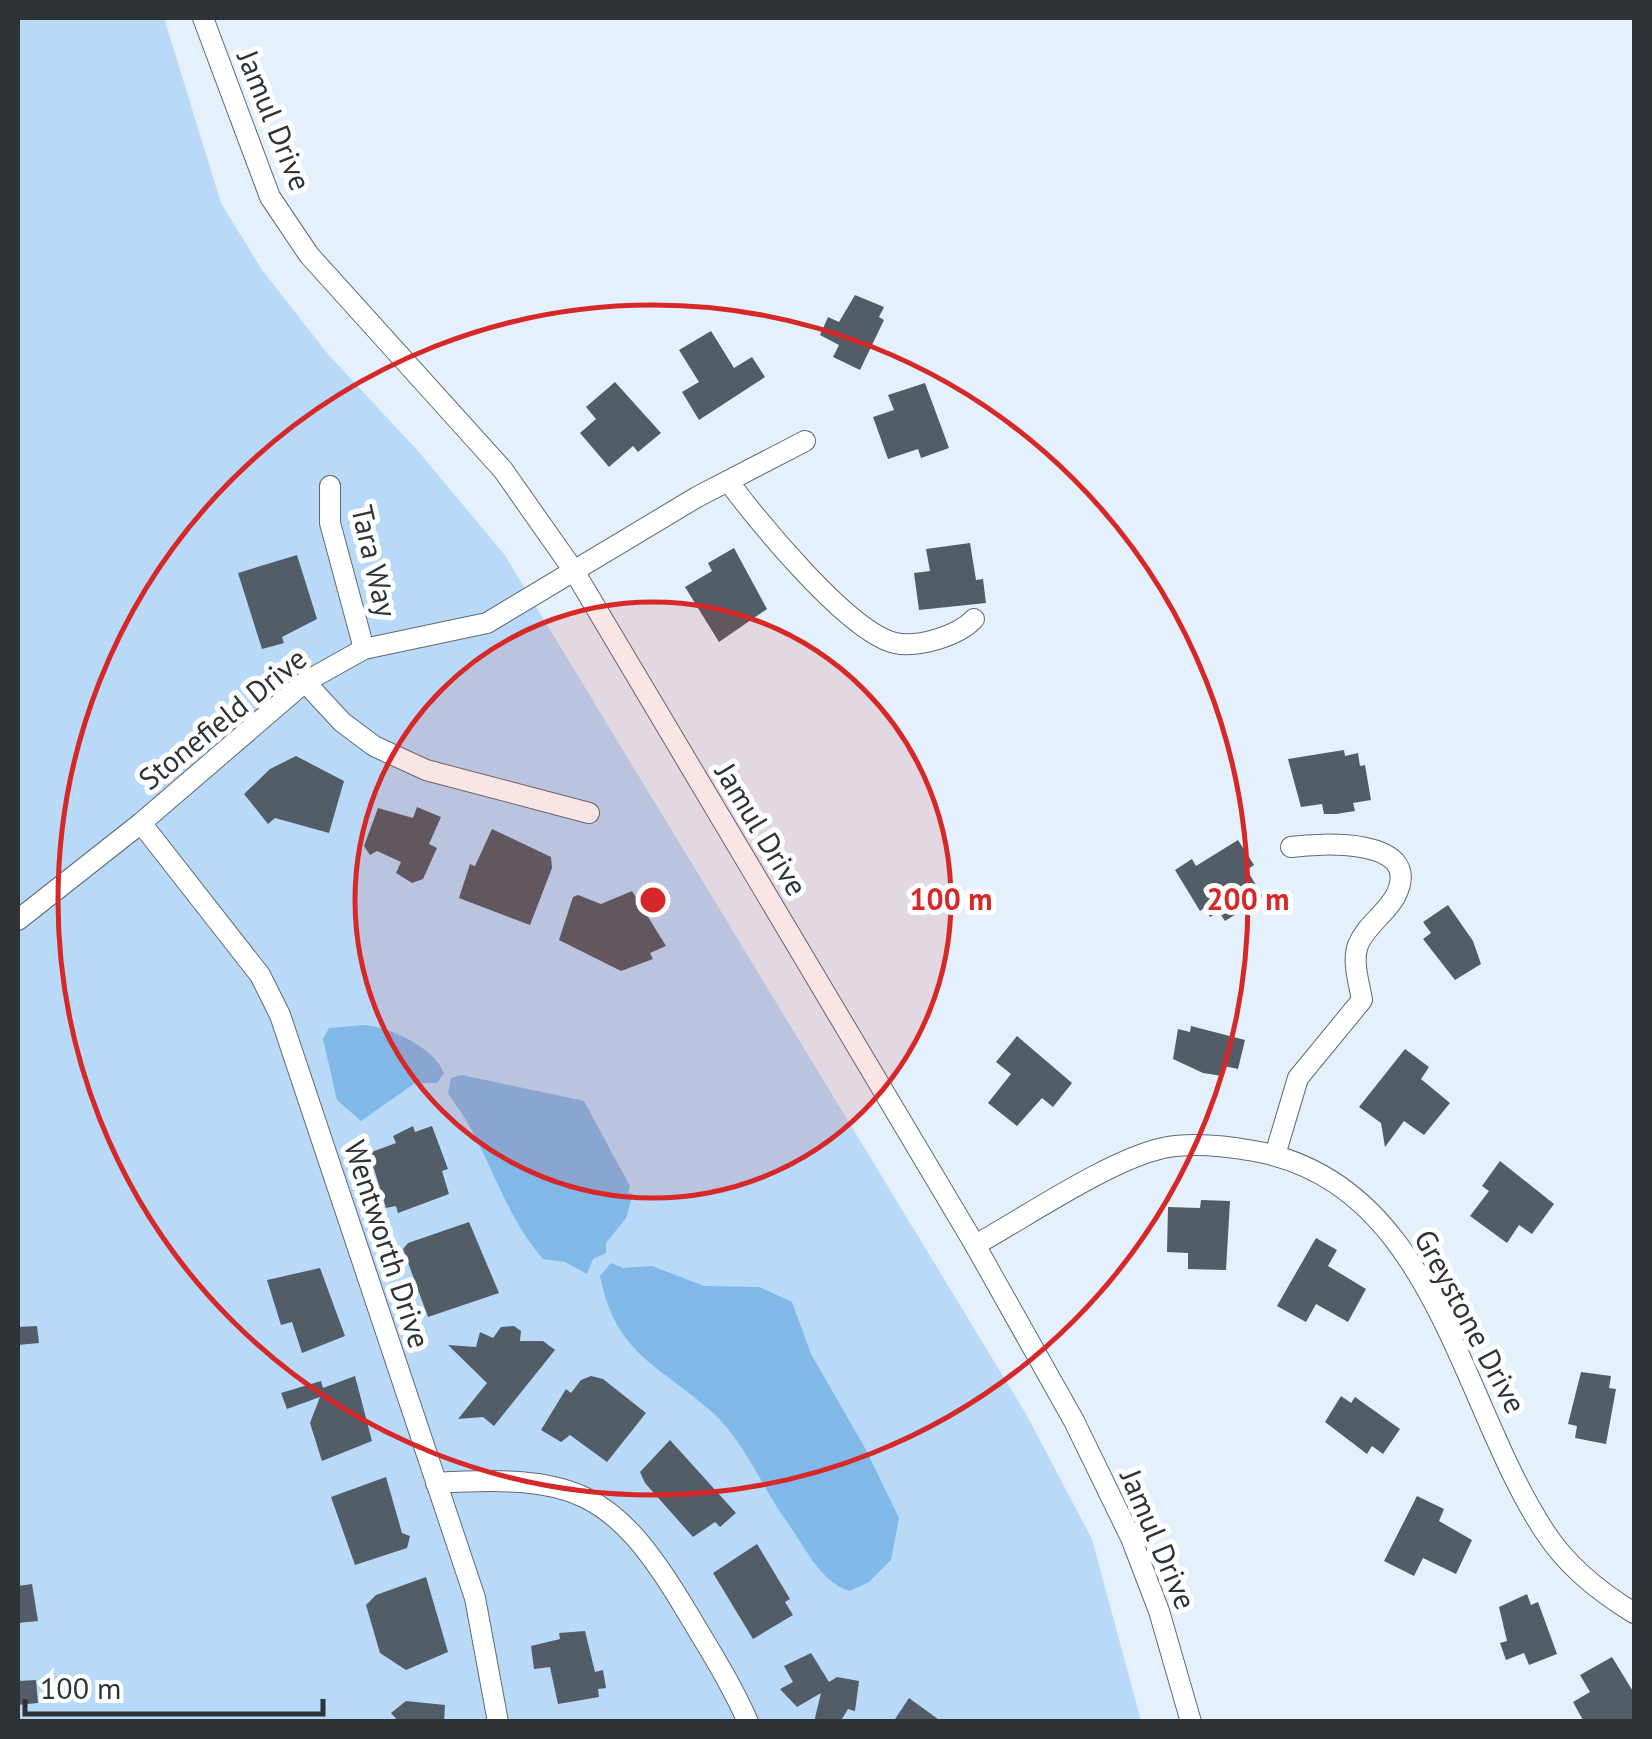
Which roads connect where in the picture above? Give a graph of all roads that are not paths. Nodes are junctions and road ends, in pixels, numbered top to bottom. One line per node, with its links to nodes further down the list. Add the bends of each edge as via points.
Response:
1 (203, 18): 5 (street, Jamul Drive, via 270,197 309,255 503,470)
2 (806, 441): 3 (street, Stonefield Drive)
3 (728, 481): 5 (street, Stonefield Drive); 6 (street, via 826,593 881,638 898,644 946,636)
4 (330, 486): 7 (street, Tara Way, via 330,523)
5 (574, 571): 7 (street, Stonefield Drive, via 487,623); 14 (street, Jamul Drive)
6 (974, 618)
7 (364, 649): 8 (street, Stonefield Drive)
8 (305, 682): 9 (street, via 374,746 426,770); 10 (street, Stonefield Drive)
9 (589, 813)
10 (141, 823): 12 (street, Stonefield Drive); 15 (street, Wentworth Drive, via 270,993)
11 (1291, 847): 13 (street, via 1326,842 1384,853 1401,882 1360,940 1355,956 1362,1000 1298,1078)
12 (18, 920)
13 (1274, 1155): 14 (street, Greystone Drive, via 1223,1146 1163,1148); 16 (street, Greystone Drive, via 1318,1170 1353,1193 1394,1238 1546,1532 1588,1581)
14 (975, 1245): 19 (street, Jamul Drive, via 1131,1538)
15 (436, 1483): 17 (street, Wentworth Drive, via 476,1598); 18 (street, via 527,1479 582,1495 616,1516 657,1562)
16 (1634, 1613)
17 (498, 1722)
18 (748, 1722)
19 (1191, 1722)

